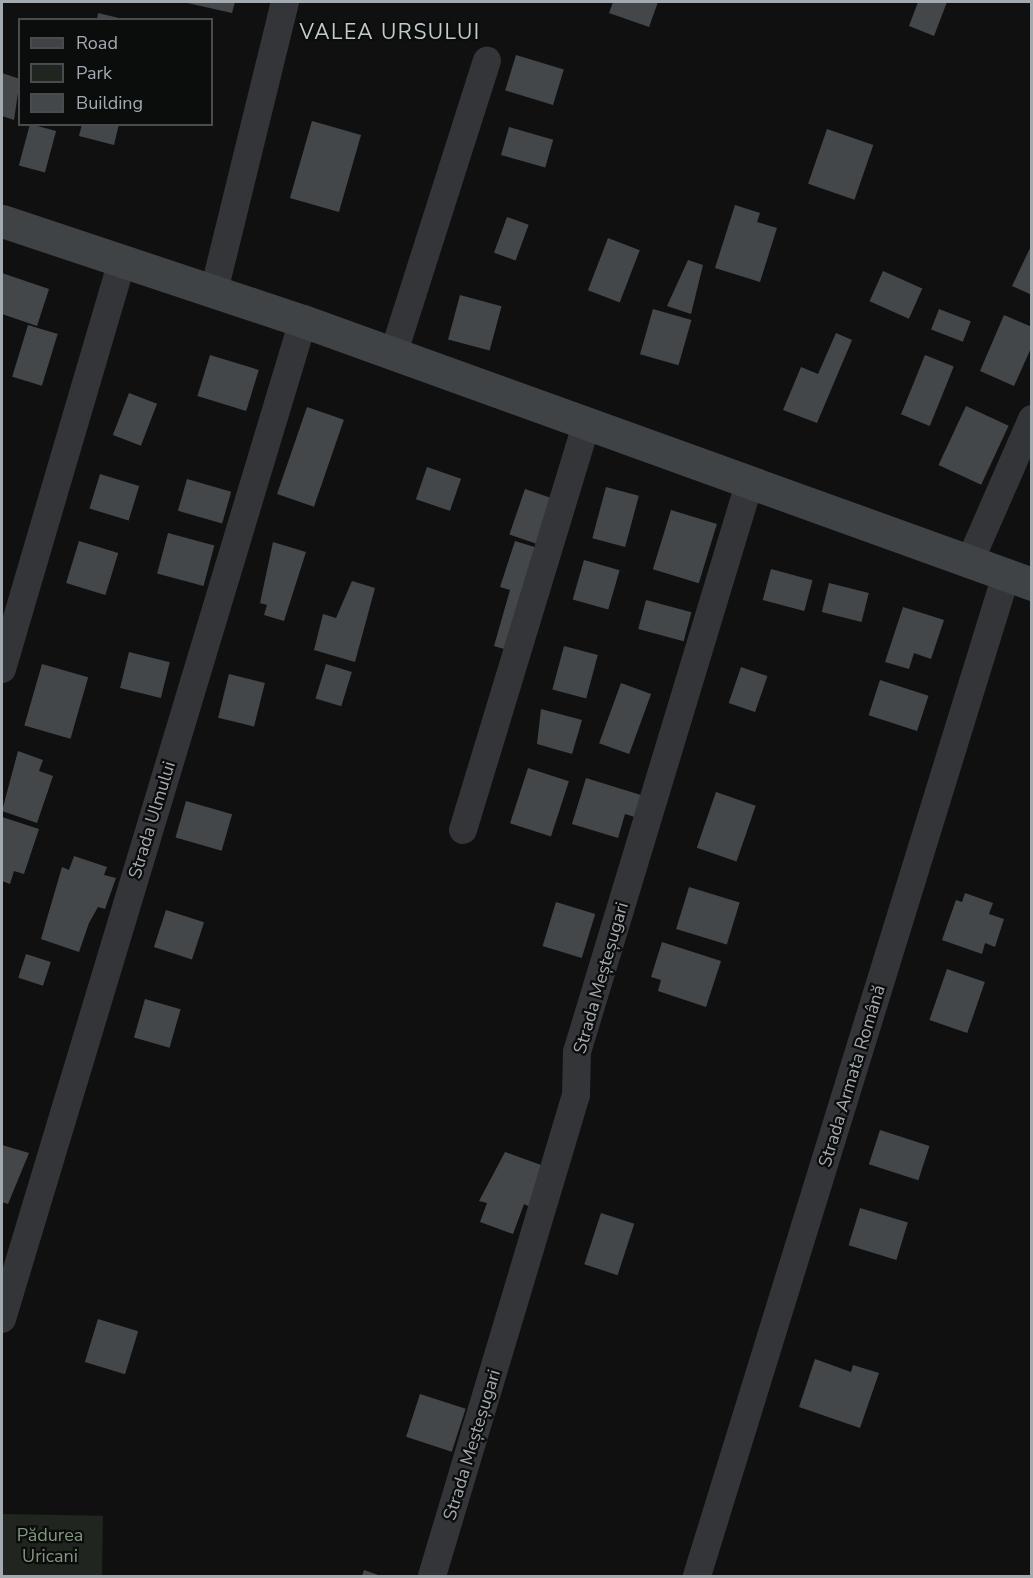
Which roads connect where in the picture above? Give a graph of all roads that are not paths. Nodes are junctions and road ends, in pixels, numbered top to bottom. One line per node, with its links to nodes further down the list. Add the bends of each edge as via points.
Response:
1 (285, 2): 5 (street)
2 (488, 61): 7 (street)
3 (2, 221): 4 (main road)
4 (123, 259): 5 (main road); 13 (street)
5 (214, 291): 6 (main road)
6 (303, 321): 7 (main road); 15 (street, Strada Ulmului)
7 (393, 355): 9 (main road)
8 (1032, 419): 11 (street)
9 (586, 426): 10 (main road); 14 (street)
10 (749, 484): 11 (main road); 16 (street, Strada Meșteșugari, via 577,1052 576,1095)
11 (970, 561): 12 (main road)
12 (1019, 579): 17 (street, Strada Armata Română)
13 (2, 669)
14 (463, 830)
15 (2, 1319)
16 (432, 1576)
17 (697, 1576)

